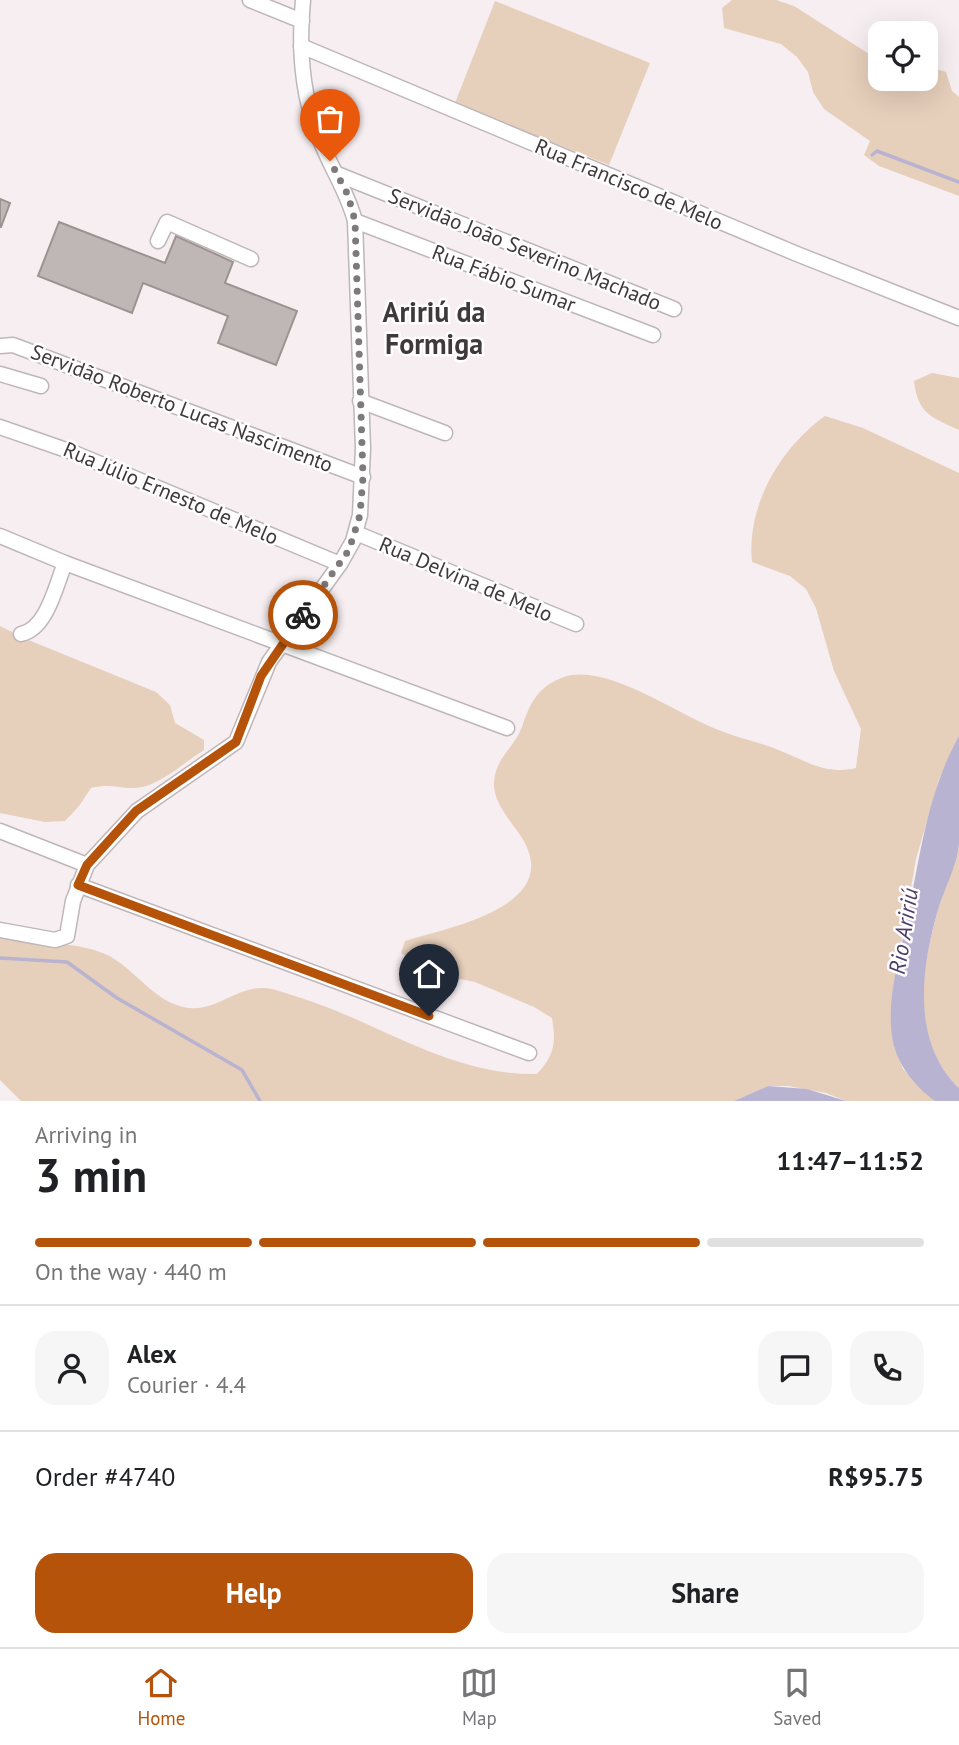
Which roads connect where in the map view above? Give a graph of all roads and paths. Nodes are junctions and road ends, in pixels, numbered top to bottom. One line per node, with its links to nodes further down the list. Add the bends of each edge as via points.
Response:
1 (250, 0): 3 (street)
2 (303, 0): 3 (street)
3 (302, 21): 4 (street)
4 (302, 46): 5 (street, via 307,104); 10 (street, Rua Francisco de Melo)
5 (337, 174): 6 (street); 9 (street, Servidão João Severino Machado)
6 (355, 221): 11 (street, Rua Fábio Sumar); 15 (street)
7 (158, 242): 8 (street, via 167,222)
8 (251, 259)
9 (674, 309)
10 (959, 318)
11 (653, 335)
12 (0, 346): 18 (street, Servidão Roberto Lucas Nascimento, via 13,345)
13 (0, 374): 14 (street, Servidão Roberto Lucas Nascimento)
14 (41, 386)
15 (360, 401): 17 (street); 18 (street)
16 (0, 427): 22 (street, Rua Júlio Ernesto de Melo, via 72,452)
17 (445, 433)
18 (363, 477): 19 (street)
19 (356, 533): 22 (street); 23 (street, Rua Delvina de Melo)
20 (0, 536): 21 (street)
21 (65, 564): 24 (street, via 39,624); 25 (street)
22 (340, 564): 25 (street)
23 (576, 624)
24 (21, 634)
25 (281, 645): 26 (street); 28 (street, via 261,676 236,742 136,811)
26 (507, 728)
27 (0, 831): 28 (street)
28 (87, 865): 29 (street)
29 (78, 885): 30 (street, via 67,936 55,940); 31 (street)
30 (0, 930)
31 (529, 1054)

